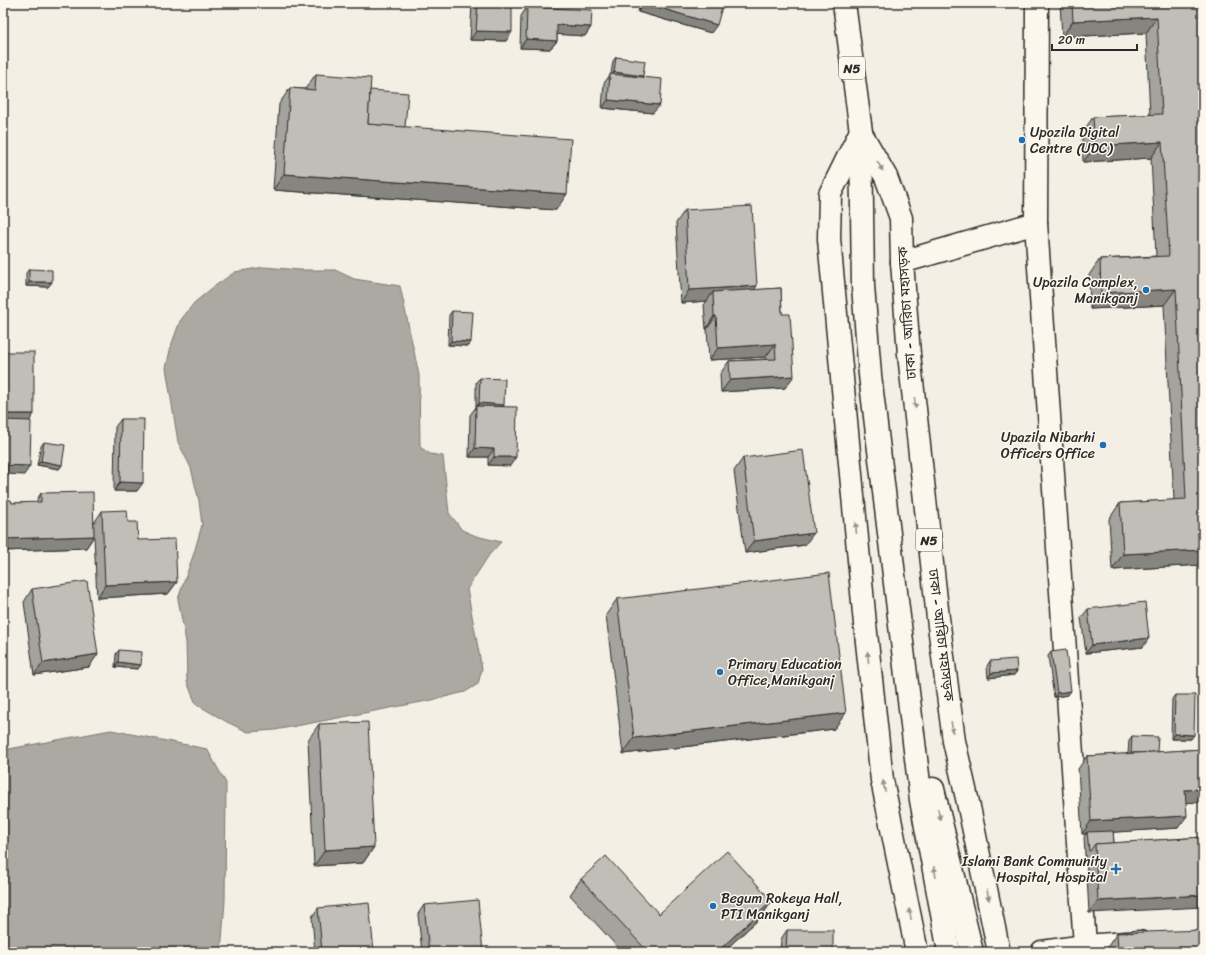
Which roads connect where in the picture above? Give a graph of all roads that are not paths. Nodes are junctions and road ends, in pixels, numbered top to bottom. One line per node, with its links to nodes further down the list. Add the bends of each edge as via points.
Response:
1 (844, 3): 3 (main road, ঢাকা - আরিচা মহাসড়ক / N5)
2 (1037, 3): 4 (main road)
3 (861, 132): 5 (main road, ঢাকা - আরিচা মহাসড়ক / N5, one-way to 5, via 886,177 901,218); 6 (main road, ঢাকা - আরিচা মহাসড়ক / N5, via 863,286 870,367); 9 (main road, one-way to 3, via 882,780 829,239 830,194)
4 (1036, 223): 5 (main road); 8 (main road)
5 (902, 262): 12 (main road, ঢাকা - আরিচা মহাসড়ক / N5, one-way to 12, via 909,354 935,594 954,741)
6 (912, 723): 10 (main road, ঢাকা - আরিচা মহাসড়ক / N5, one-way to 6, via 921,800); 11 (main road, N5, one-way to 11, via 935,795)
7 (1156, 941): 8 (main road)
8 (1085, 946): 13 (main road)
9 (917, 952)
10 (949, 952)
11 (972, 952)
12 (999, 952)
13 (1042, 952)

